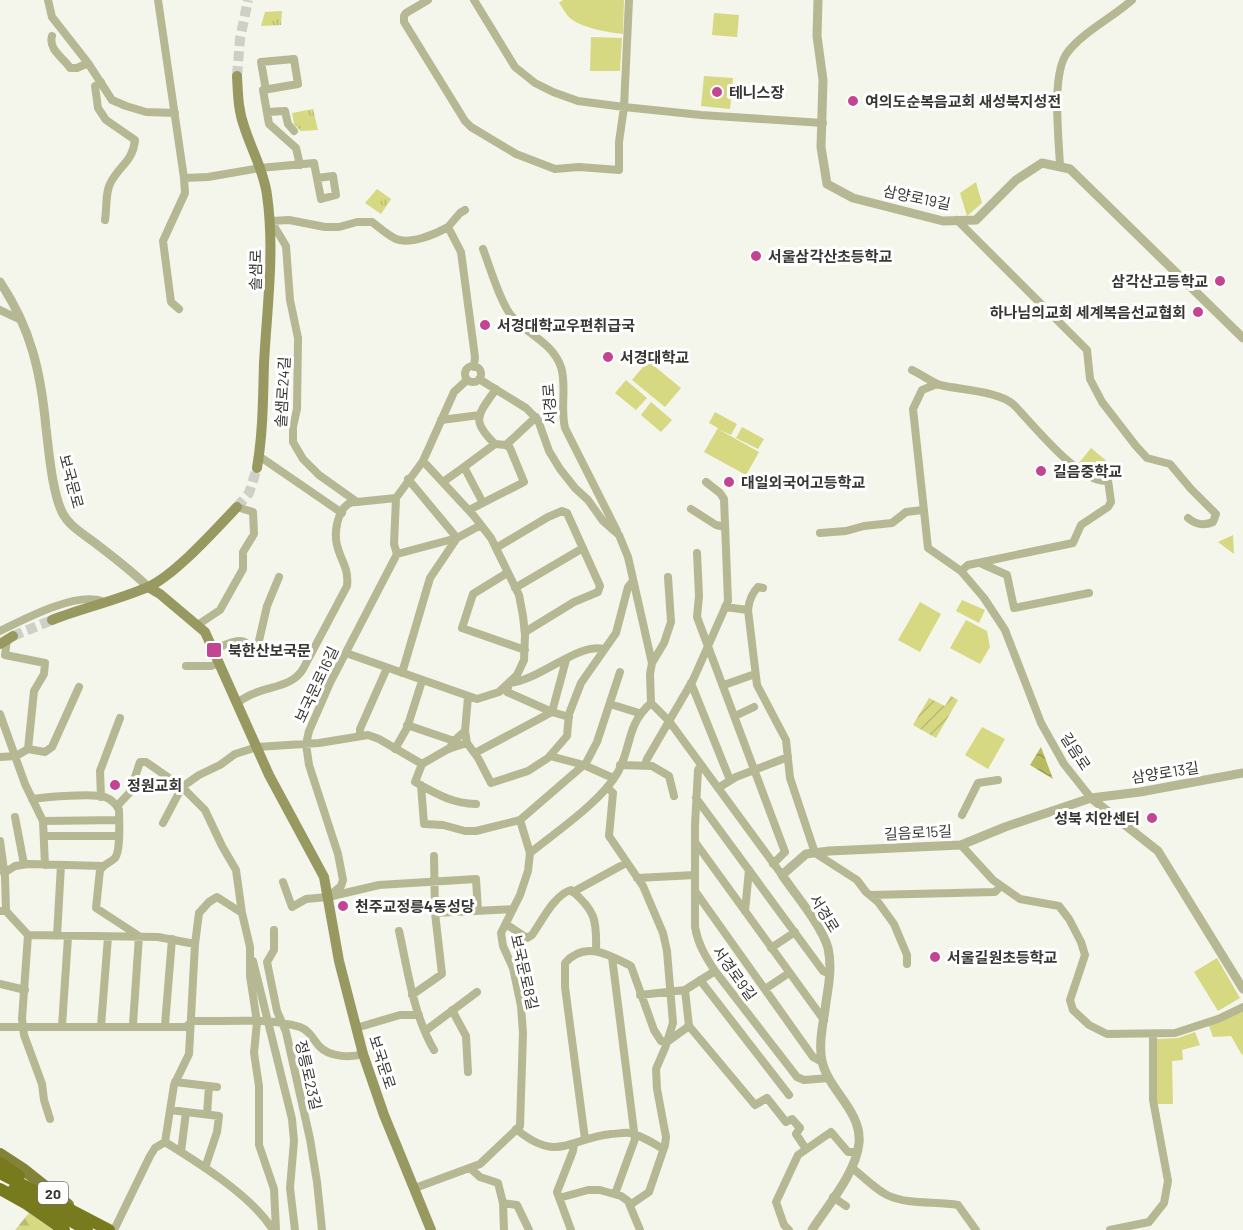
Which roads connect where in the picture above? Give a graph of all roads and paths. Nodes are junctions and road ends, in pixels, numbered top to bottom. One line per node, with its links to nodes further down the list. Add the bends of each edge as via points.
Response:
1 (48, 0): 9 (street, via 52,17)
2 (158, 0): 15 (street)
3 (428, 0): 13 (street, via 406,13 404,22 465,121 516,154 555,169 619,170)
4 (474, 0): 13 (street, via 515,67 536,83 578,101)
5 (629, 0): 13 (street)
6 (818, 0): 16 (street, 삼양로19길)
7 (1132, 0): 19 (street, via 1084,36 1059,68)
8 (52, 36): 9 (street, via 53,48 70,68)
9 (88, 63): 11 (street)
10 (237, 76): 20 (main road, 솔샘로, via 243,124)
11 (101, 82): 15 (street, via 112,99 126,106 146,112); 24 (street, via 95,86 98,108 106,120 135,140 130,158 108,189)
12 (266, 90): 12 (street, via 298,84 294,59 261,62); 14 (street)
13 (624, 107): 16 (street)
14 (267, 112): 17 (street, via 285,111); 18 (street, via 269,124 296,148)
15 (175, 113): 21 (street)
16 (823, 123): 25 (street, 삼양로19길, via 827,184 853,198 943,221)
17 (294, 130)
18 (300, 165): 20 (street); 22 (street, via 314,163)
19 (1060, 167): 25 (street, 삼양로19길, via 1042,163 1016,180 976,220); 33 (street, via 1070,169)
20 (260, 168): 21 (street); 26 (main road, 솔샘로)
21 (184, 178): 30 (street, via 185,193 163,241 171,302)
22 (317, 178)
23 (465, 210): 27 (street)
24 (105, 220)
25 (957, 220): 60 (street, via 1087,350 1090,379 1102,402 1136,446 1147,458 1170,464 1216,514 1207,525)
26 (271, 221): 27 (street, via 290,220 325,227 372,222 399,241 435,235); 45 (main road, 솔샘로); 53 (street, 솔샘로24길, via 286,246 298,338 293,442 319,475)
27 (448, 227): 34 (street, via 461,252)
28 (483, 249): 64 (street, 서경로, via 509,313 545,343 561,368 565,428)
29 (0, 282): 32 (street, 보국문로)
30 (179, 309)
31 (0, 310): 32 (street)
32 (23, 321): 76 (street, 보국문로, via 38,368 50,462 63,513)
33 (1243, 338)
34 (474, 367): 36 (street, via 480,372); 37 (street, via 466,370)
35 (912, 370): 38 (street)
36 (479, 379): 37 (street); 39 (street, 서경로)
37 (467, 380): 42 (street, via 454,392)
38 (938, 384): 58 (street, 길음로, via 922,390 913,409); 70 (street, via 1012,403 1059,454 1093,478 1108,480 1111,502 1081,525 1073,543)
39 (496, 390): 40 (street); 41 (street, 서경로)
40 (480, 415): 42 (street); 43 (street, via 482,431)
41 (536, 417): 44 (street); 64 (street, 서경로, via 560,470)
42 (441, 420): 46 (street)
43 (495, 444): 44 (street); 47 (street)
44 (506, 445): 54 (street, via 524,482)
45 (259, 456): 48 (main road, 솔샘로); 59 (street)
46 (423, 461): 49 (street); 50 (street)
47 (464, 467): 50 (street); 54 (street)
48 (256, 468)
49 (408, 479): 52 (street); 65 (street)
50 (443, 482): 57 (street)
51 (706, 482): 62 (street, via 724,499)
52 (396, 498): 53 (street); 69 (street)
53 (357, 501): 59 (street, via 348,504)
54 (483, 503): 57 (street)
55 (237, 507): 76 (main road, via 163,578); 84 (street, via 253,512 255,527 243,552 243,568 220,610)
56 (691, 509): 62 (street)
57 (469, 510): 61 (street)
58 (923, 510): 63 (street, via 906,512 892,523); 71 (street, 길음로, via 928,548)
59 (342, 513): 106 (street, via 334,532 348,575 347,586 326,629 298,677)
60 (1188, 518)
61 (481, 525): 65 (street); 66 (street)
62 (725, 527): 81 (street)
63 (820, 533)
64 (620, 535): 75 (street, 서경로)
65 (457, 538): 69 (street); 98 (street, via 430,578)
66 (496, 548): 67 (street, via 562,511 567,513); 72 (street)
67 (583, 548): 77 (street); 85 (street, via 600,586 598,592)
68 (697, 553): 87 (street, via 697,617)
69 (397, 555): 91 (street, 보국문로16길)
70 (980, 562): 71 (street); 79 (street, via 1007,575 1014,608)
71 (961, 571): 148 (street, 길음로, via 1005,630 1041,723 1064,764)
72 (507, 573): 77 (street); 90 (street, via 473,594 462,628)
73 (279, 577): 89 (street, via 258,645 250,648 239,640)
74 (668, 577): 94 (street, 서경로, via 671,622)
75 (633, 581): 88 (street, via 616,633); 94 (street, 서경로)
76 (148, 587): 80 (main road); 84 (main road, 보국문로)
77 (515, 588): 85 (street)
78 (764, 588): 82 (street, via 753,592)
79 (1089, 593)
80 (104, 602): 83 (main road); 86 (street, via 82,598 53,608)
81 (725, 607): 82 (street); 87 (street)
82 (748, 610): 99 (street)
83 (52, 620)
84 (199, 624): 89 (main road, 보국문로)
85 (525, 632): 90 (street)
86 (5, 638): 124 (street, via 5,655 45,663 44,674 34,691)
87 (709, 644): 102 (street); 103 (street)
88 (604, 649): 92 (street, via 589,648); 114 (street, via 581,683)
89 (214, 650): 93 (main road, 보국문로)
90 (525, 650): 101 (street, via 517,675)
91 (346, 652): 96 (street); 121 (street, 보국문로16길)
92 (566, 660): 101 (street, via 522,682); 110 (street)
93 (220, 663): 95 (street); 106 (main road, 보국문로)
94 (652, 663): 107 (street, 서경로)
95 (186, 666)
96 (387, 668): 98 (street); 119 (street)
97 (620, 672): 108 (street)
98 (402, 673): 100 (street)
99 (755, 674): 103 (street); 130 (street, via 760,695 786,740)
100 (422, 681): 105 (street); 117 (street)
101 (509, 683): 105 (street, via 499,692 477,699); 110 (street, via 507,692)
102 (691, 683): 116 (street); 139 (street)
103 (724, 685): 113 (street)
104 (80, 687): 124 (street, via 52,747 45,752)
105 (468, 697): 118 (street)
106 (238, 702): 123 (main road, 보국문로)
107 (651, 703): 111 (street); 116 (street, 서경로)
108 (610, 704): 111 (street); 132 (street)
109 (754, 707): 113 (street)
110 (552, 712): 114 (street); 126 (street)
111 (639, 713): 133 (street)
112 (0, 714): 127 (street)
113 (735, 716): 136 (street)
114 (569, 717): 128 (street, via 567,736)
115 (120, 718): 146 (street, via 99,771)
116 (669, 722): 134 (street); 135 (street, 서경로)
117 (407, 725): 122 (street); 125 (street)
118 (465, 731): 120 (street); 122 (street)
119 (360, 736): 121 (street); 125 (street, via 379,739)
120 (467, 743): 122 (street); 126 (street)
121 (306, 744): 123 (street); 183 (street, 보국문로16길, via 343,880)
122 (451, 745): 131 (street)
123 (257, 747): 142 (street, via 235,754); 183 (main road, 보국문로, via 316,860)
124 (28, 749): 127 (street)
125 (395, 749): 131 (street)
126 (475, 753): 128 (street, via 491,783 528,771)
127 (16, 756): 129 (street); 149 (street)
128 (550, 756): 132 (street)
129 (0, 757)
130 (788, 757): 136 (street); 164 (street, via 790,778)
131 (422, 764): 141 (street, via 415,782)
132 (584, 765): 138 (street); 155 (street)
133 (620, 765): 134 (street); 138 (street)
134 (645, 765): 145 (street, via 669,776)
135 (701, 765): 144 (street, 서경로); 147 (street, 서경로9길)
136 (755, 770): 139 (street); 168 (street, via 785,852)
137 (1243, 773): 148 (street, 삼양로13길)
138 (613, 778): 143 (street)
139 (730, 780): 144 (street)
140 (998, 780): 152 (street, via 978,783)
141 (422, 785): 150 (street, via 458,803); 155 (street, via 423,824 476,831)
142 (183, 786): 151 (street, via 140,762 135,787); 157 (street); 188 (street, via 206,810 236,870)
143 (607, 787): 163 (street); 166 (street, via 613,793 609,836)
144 (718, 788): 168 (street, 서경로)
145 (674, 796)
146 (101, 797): 149 (street); 151 (street)
147 (696, 798): 161 (street, 서경로9길); 172 (street)
148 (1091, 798): 162 (street, 길음로15길); 212 (street, 길음로, via 1158,851)
149 (32, 799): 156 (street)
150 (476, 804)
151 (117, 806): 154 (street)
152 (962, 815)
153 (15, 817): 167 (street)
154 (119, 820): 156 (street); 159 (street)
155 (520, 820): 163 (street)
156 (43, 821): 158 (street)
157 (163, 822)
158 (45, 836): 159 (street); 169 (street)
159 (118, 836): 171 (street, via 115,858)
160 (0, 841): 173 (street)
161 (695, 842): 174 (street, 서경로9길); 185 (street)
162 (961, 845): 164 (street, 길음로15길); 179 (street)
163 (530, 853): 184 (street, 보국문로8길, via 525,880)
164 (815, 853): 175 (street, 길음로15길, via 806,855); 182 (street, via 856,880)
165 (434, 856): 177 (street)
166 (626, 863): 176 (street); 181 (street)
167 (24, 864): 169 (street); 173 (street)
168 (773, 864): 175 (street, 서경로)
169 (45, 865): 170 (street)
170 (61, 865): 171 (street); 195 (street)
171 (103, 866): 196 (street, via 96,908)
172 (749, 870): 185 (street); 193 (street)
173 (4, 873): 186 (street)
174 (695, 875): 176 (street); 180 (street, 서경로9길)
175 (782, 875): 208 (street, 서경로, via 827,946)
176 (637, 878): 216 (street, via 663,933)
177 (435, 881): 183 (street, via 379,885); 187 (street, via 476,879); 189 (street)
178 (283, 882): 183 (street, via 292,907 306,899)
179 (1001, 886): 182 (street, via 995,892); 236 (street, via 1020,899 1059,906 1069,919 1085,955 1070,1000 1073,1010 1089,1025 1107,1034)
180 (695, 891): 206 (street, 서경로9길, via 698,942); 211 (street)
181 (573, 892): 190 (street, via 567,891 556,902 527,938); 203 (street, via 596,920)
182 (870, 895): 205 (street, via 894,924)
183 (328, 897): 234 (main road, 보국문로)
184 (513, 909): 187 (street); 190 (street, 보국문로8길)
185 (745, 910): 202 (street)
186 (3, 911): 194 (street)
187 (478, 911): 189 (street)
188 (242, 913): 200 (street, via 217,897 199,913); 201 (street)
189 (435, 914): 217 (street, via 442,974)
190 (506, 924): 249 (street, 보국문로8길, via 501,940 516,980 523,1033 522,1121)
191 (274, 930): 226 (street, 정릉로23길, via 274,950 267,962)
192 (399, 931): 217 (street)
193 (795, 932): 202 (street); 208 (street, via 823,971)
194 (28, 934): 195 (street); 213 (street)
195 (57, 936): 197 (street)
196 (139, 936): 198 (street); 199 (street); 227 (street)
197 (68, 937): 198 (street); 230 (street)
198 (108, 937): 231 (street)
199 (172, 939): 200 (street); 228 (street)
200 (195, 944): 223 (street)
201 (250, 947): 224 (street); 225 (street)
202 (771, 948): 207 (street)
203 (596, 950): 204 (street); 252 (street, via 584,951 565,963)
204 (612, 957): 218 (street, via 631,966); 250 (street)
205 (907, 964)
206 (715, 971): 209 (street); 242 (street, 서경로9길, via 797,1077)
207 (789, 973): 211 (street); 222 (street)
208 (830, 974): 222 (street, 서경로)
209 (700, 980): 214 (street); 244 (street)
210 (0, 984): 213 (street)
211 (765, 989): 240 (street, via 813,1057)
212 (1243, 989)
213 (25, 990): 229 (street)
214 (685, 990): 216 (street); 232 (street)
215 (477, 992): 220 (street)
216 (670, 993): 218 (street); 237 (street, via 673,1023)
217 (412, 995): 221 (street)
218 (640, 995): 237 (street, via 654,1030 661,1041)
219 (1243, 1007): 236 (street, via 1175,1034)
220 (452, 1011): 235 (street); 241 (street, via 466,1036)
221 (419, 1015): 234 (street, via 400,1015); 235 (street)
222 (824, 1020): 240 (street, 서경로)
223 (192, 1021): 224 (street); 231 (street, via 186,1027); 243 (street, via 189,1054)
224 (257, 1022): 225 (street); 280 (street, via 254,1053 260,1145 274,1188)
225 (269, 1022): 226 (street); 254 (street)
226 (283, 1023): 239 (street, via 307,1030 326,1051 351,1058); 251 (street, 정릉로23길)
227 (133, 1024)
228 (165, 1025)
229 (23, 1026): 230 (street); 233 (street); 248 (street)
230 (62, 1026): 231 (street)
231 (101, 1026)
232 (688, 1026): 237 (street); 257 (street, via 755,1105 767,1098 786,1122 792,1119 800,1128 796,1134)
233 (0, 1027)
234 (356, 1029): 239 (main road, 보국문로)
235 (424, 1031): 238 (street)
236 (1153, 1035): 290 (street, via 1153,1100 1168,1181 1164,1203 1149,1222)
237 (667, 1042): 256 (street, via 656,1069 666,1137)
238 (434, 1050)
239 (363, 1054): 265 (main road, 보국문로)
240 (822, 1062): 242 (street, 서경로)
241 (468, 1072)
242 (829, 1078): 259 (street, 서경로, via 854,1118 860,1141)
243 (175, 1082): 245 (street); 247 (street, via 213,1086)
244 (789, 1095)
245 (170, 1110): 246 (street); 253 (street)
246 (186, 1112): 247 (street); 258 (street)
247 (207, 1114): 261 (street, via 219,1116)
248 (50, 1119)
249 (516, 1129): 255 (street, via 554,1149); 262 (street, via 480,1164)
250 (634, 1135): 252 (street); 256 (street); 267 (street)
251 (310, 1139): 254 (street); 282 (street, 정릉로23길)
252 (585, 1139): 255 (street)
253 (165, 1142): 258 (street); 279 (street, via 150,1156)
254 (294, 1142): 281 (street, via 290,1188)
255 (574, 1144): 269 (street, via 557,1188)
256 (663, 1149): 271 (street, via 649,1192)
257 (806, 1149): 259 (street, via 831,1132 848,1152); 288 (street, via 798,1155 776,1202)
258 (181, 1152): 261 (street)
259 (857, 1152): 263 (street, 서경로)
260 (0, 1154): 278 (main road, 20)
261 (205, 1168): 280 (street, via 248,1202)
262 (470, 1168): 265 (street); 270 (street, via 480,1177 498,1183)
263 (852, 1168): 268 (street, 서경로); 273 (street, via 886,1195 908,1202 958,1205)
264 (2, 1172): 275 (main road, 20, via 27,1198); 276 (highway); 277 (highway, via 49,1196); 278 (highway)
265 (415, 1188): 283 (main road, 보국문로)
266 (0, 1189): 274 (highway)
267 (615, 1194): 269 (street, via 588,1190); 271 (street)
268 (833, 1197): 272 (street); 289 (street, 서경로)
269 (559, 1198): 286 (street)
270 (503, 1203): 284 (street); 285 (street, via 517,1205)
271 (630, 1205): 287 (street)
272 (846, 1206)
273 (974, 1229)
274 (64, 1230)
275 (81, 1230)
276 (87, 1230)
277 (95, 1230)
278 (108, 1230)
279 (114, 1230)
280 (274, 1230)
281 (295, 1230)
282 (322, 1230)
283 (431, 1230)
284 (504, 1230)
285 (528, 1230)
286 (571, 1230)
287 (640, 1230)
288 (789, 1230)
289 (812, 1230)
290 (1110, 1230)

